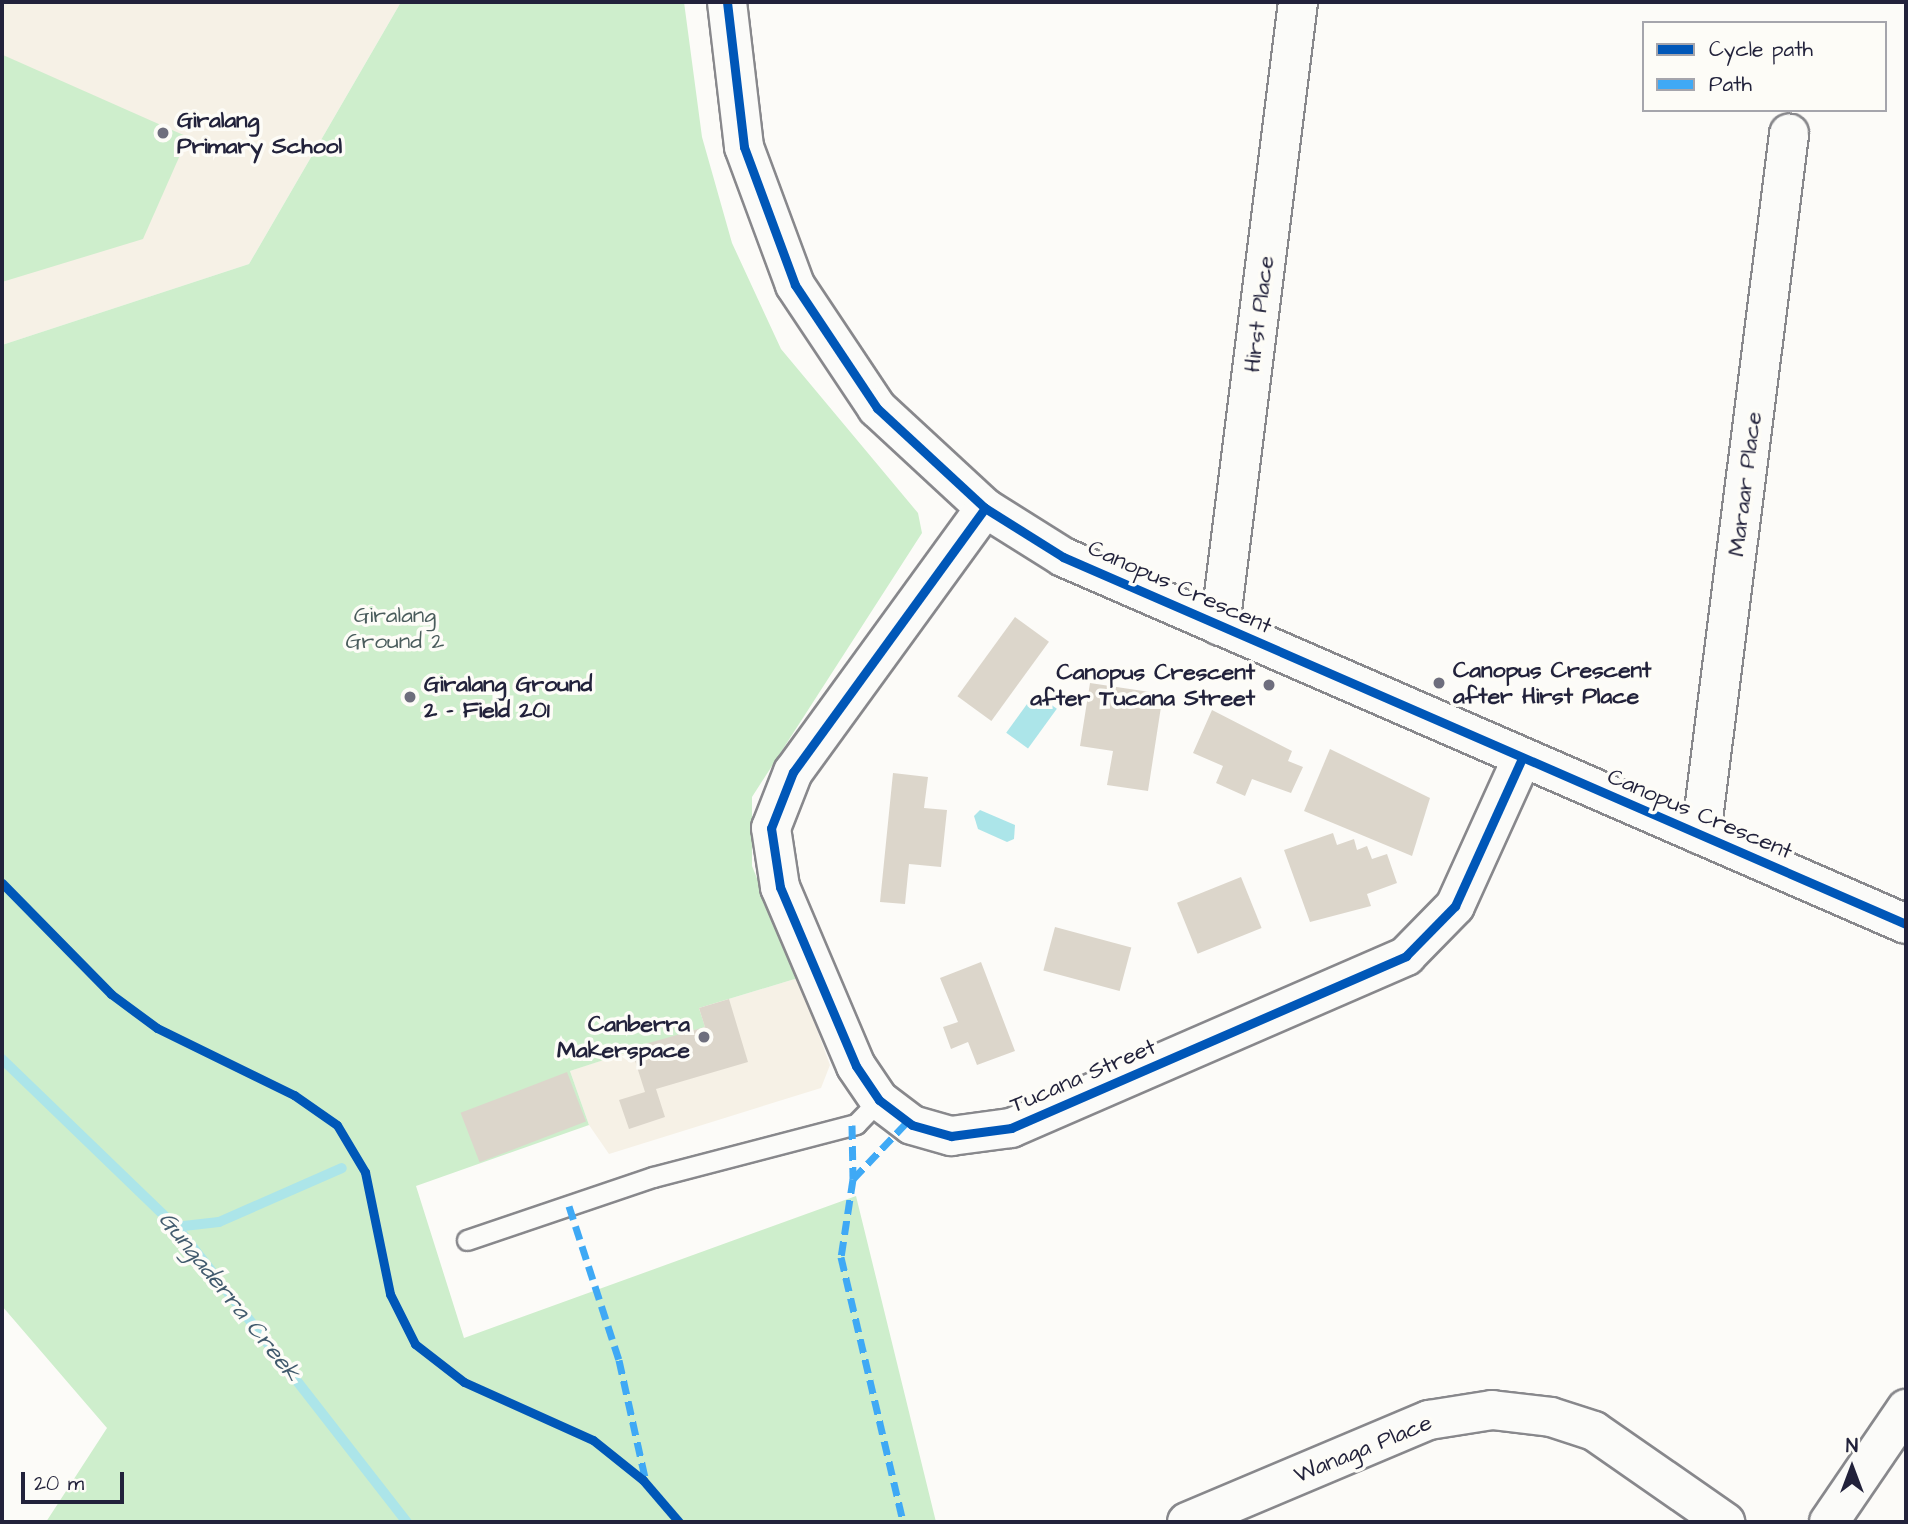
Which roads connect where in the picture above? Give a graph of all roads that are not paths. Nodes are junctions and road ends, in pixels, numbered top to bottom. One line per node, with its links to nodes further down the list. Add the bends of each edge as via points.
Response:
1 (727, 2): 4 (street, Canopus Crescent, via 744,147 796,285 877,408)
2 (1298, 2): 5 (street, Hirst Place)
3 (1789, 134): 7 (street, Maraar Place)
4 (985, 508): 5 (street, Canopus Crescent, via 1063,557); 9 (street, Tucana Street, via 793,772 771,828 780,887 856,1066)
5 (1220, 626): 6 (street, Canopus Crescent)
6 (1522, 758): 7 (street, Canopus Crescent); 9 (street, Tucana Street, via 1455,906 1425,942 1385,967 992,1134 931,1132)
7 (1701, 835): 8 (street, Canopus Crescent)
8 (1906, 924)
9 (879, 1100): 10 (lane, via 856,1124 653,1177)
10 (467, 1240)
11 (1900, 1431): 14 (street)
12 (1187, 1522): 13 (street, Wanaga Place, via 1429,1420 1492,1410 1551,1417 1594,1431)
13 (1725, 1522)
14 (1829, 1522)

